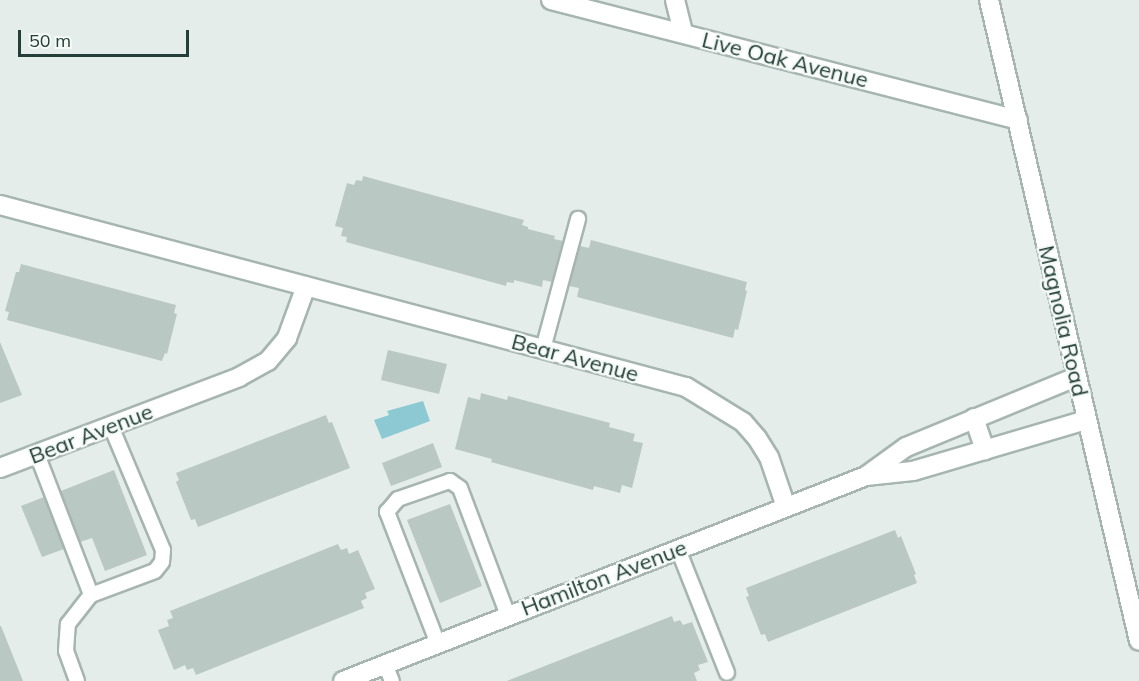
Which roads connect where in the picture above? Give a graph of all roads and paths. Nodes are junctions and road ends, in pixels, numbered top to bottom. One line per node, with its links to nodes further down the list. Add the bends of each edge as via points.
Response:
1 (552, 0): 4 (street, Live Oak Avenue)
2 (675, 0): 4 (street)
3 (989, 0): 5 (street, Magnolia Road)
4 (683, 33): 5 (street, Live Oak Avenue)
5 (1018, 120): 10 (street, Magnolia Road)
6 (0, 205): 8 (street, Bear Avenue)
7 (578, 219): 9 (lane)
8 (306, 286): 9 (street, Bear Avenue); 13 (street, Bear Avenue, via 287,338 268,361 239,377)
9 (543, 350): 18 (street, Bear Avenue, via 686,387 718,404 757,438 769,457)
10 (1076, 377): 11 (street, Hamilton Avenue); 12 (street, Magnolia Road)
11 (974, 418): 14 (street); 17 (street, Hamilton Avenue, via 906,447)
12 (1086, 420): 14 (street, Hamilton Avenue); 22 (street, Magnolia Road)
13 (111, 426): 15 (street, Bear Avenue); 20 (lane, via 163,550 162,562 155,571)
14 (985, 450): 17 (street, Hamilton Avenue, via 913,471)
15 (37, 454): 16 (street, Bear Avenue); 20 (lane)
16 (0, 468)
17 (866, 476): 18 (street, Hamilton Avenue)
18 (786, 507): 19 (street, Hamilton Avenue)
19 (678, 549): 21 (street, Hamilton Avenue); 25 (lane)
20 (91, 595): 26 (lane, via 68,624 66,651)
21 (508, 616): 23 (street, Hamilton Avenue); 23 (lane, via 460,488 450,481 398,499 387,512)
22 (1139, 641)
23 (438, 644): 24 (street, Hamilton Avenue)
24 (389, 673): 27 (street, Hamilton Avenue)
25 (727, 673)
26 (77, 681)
27 (344, 681)

